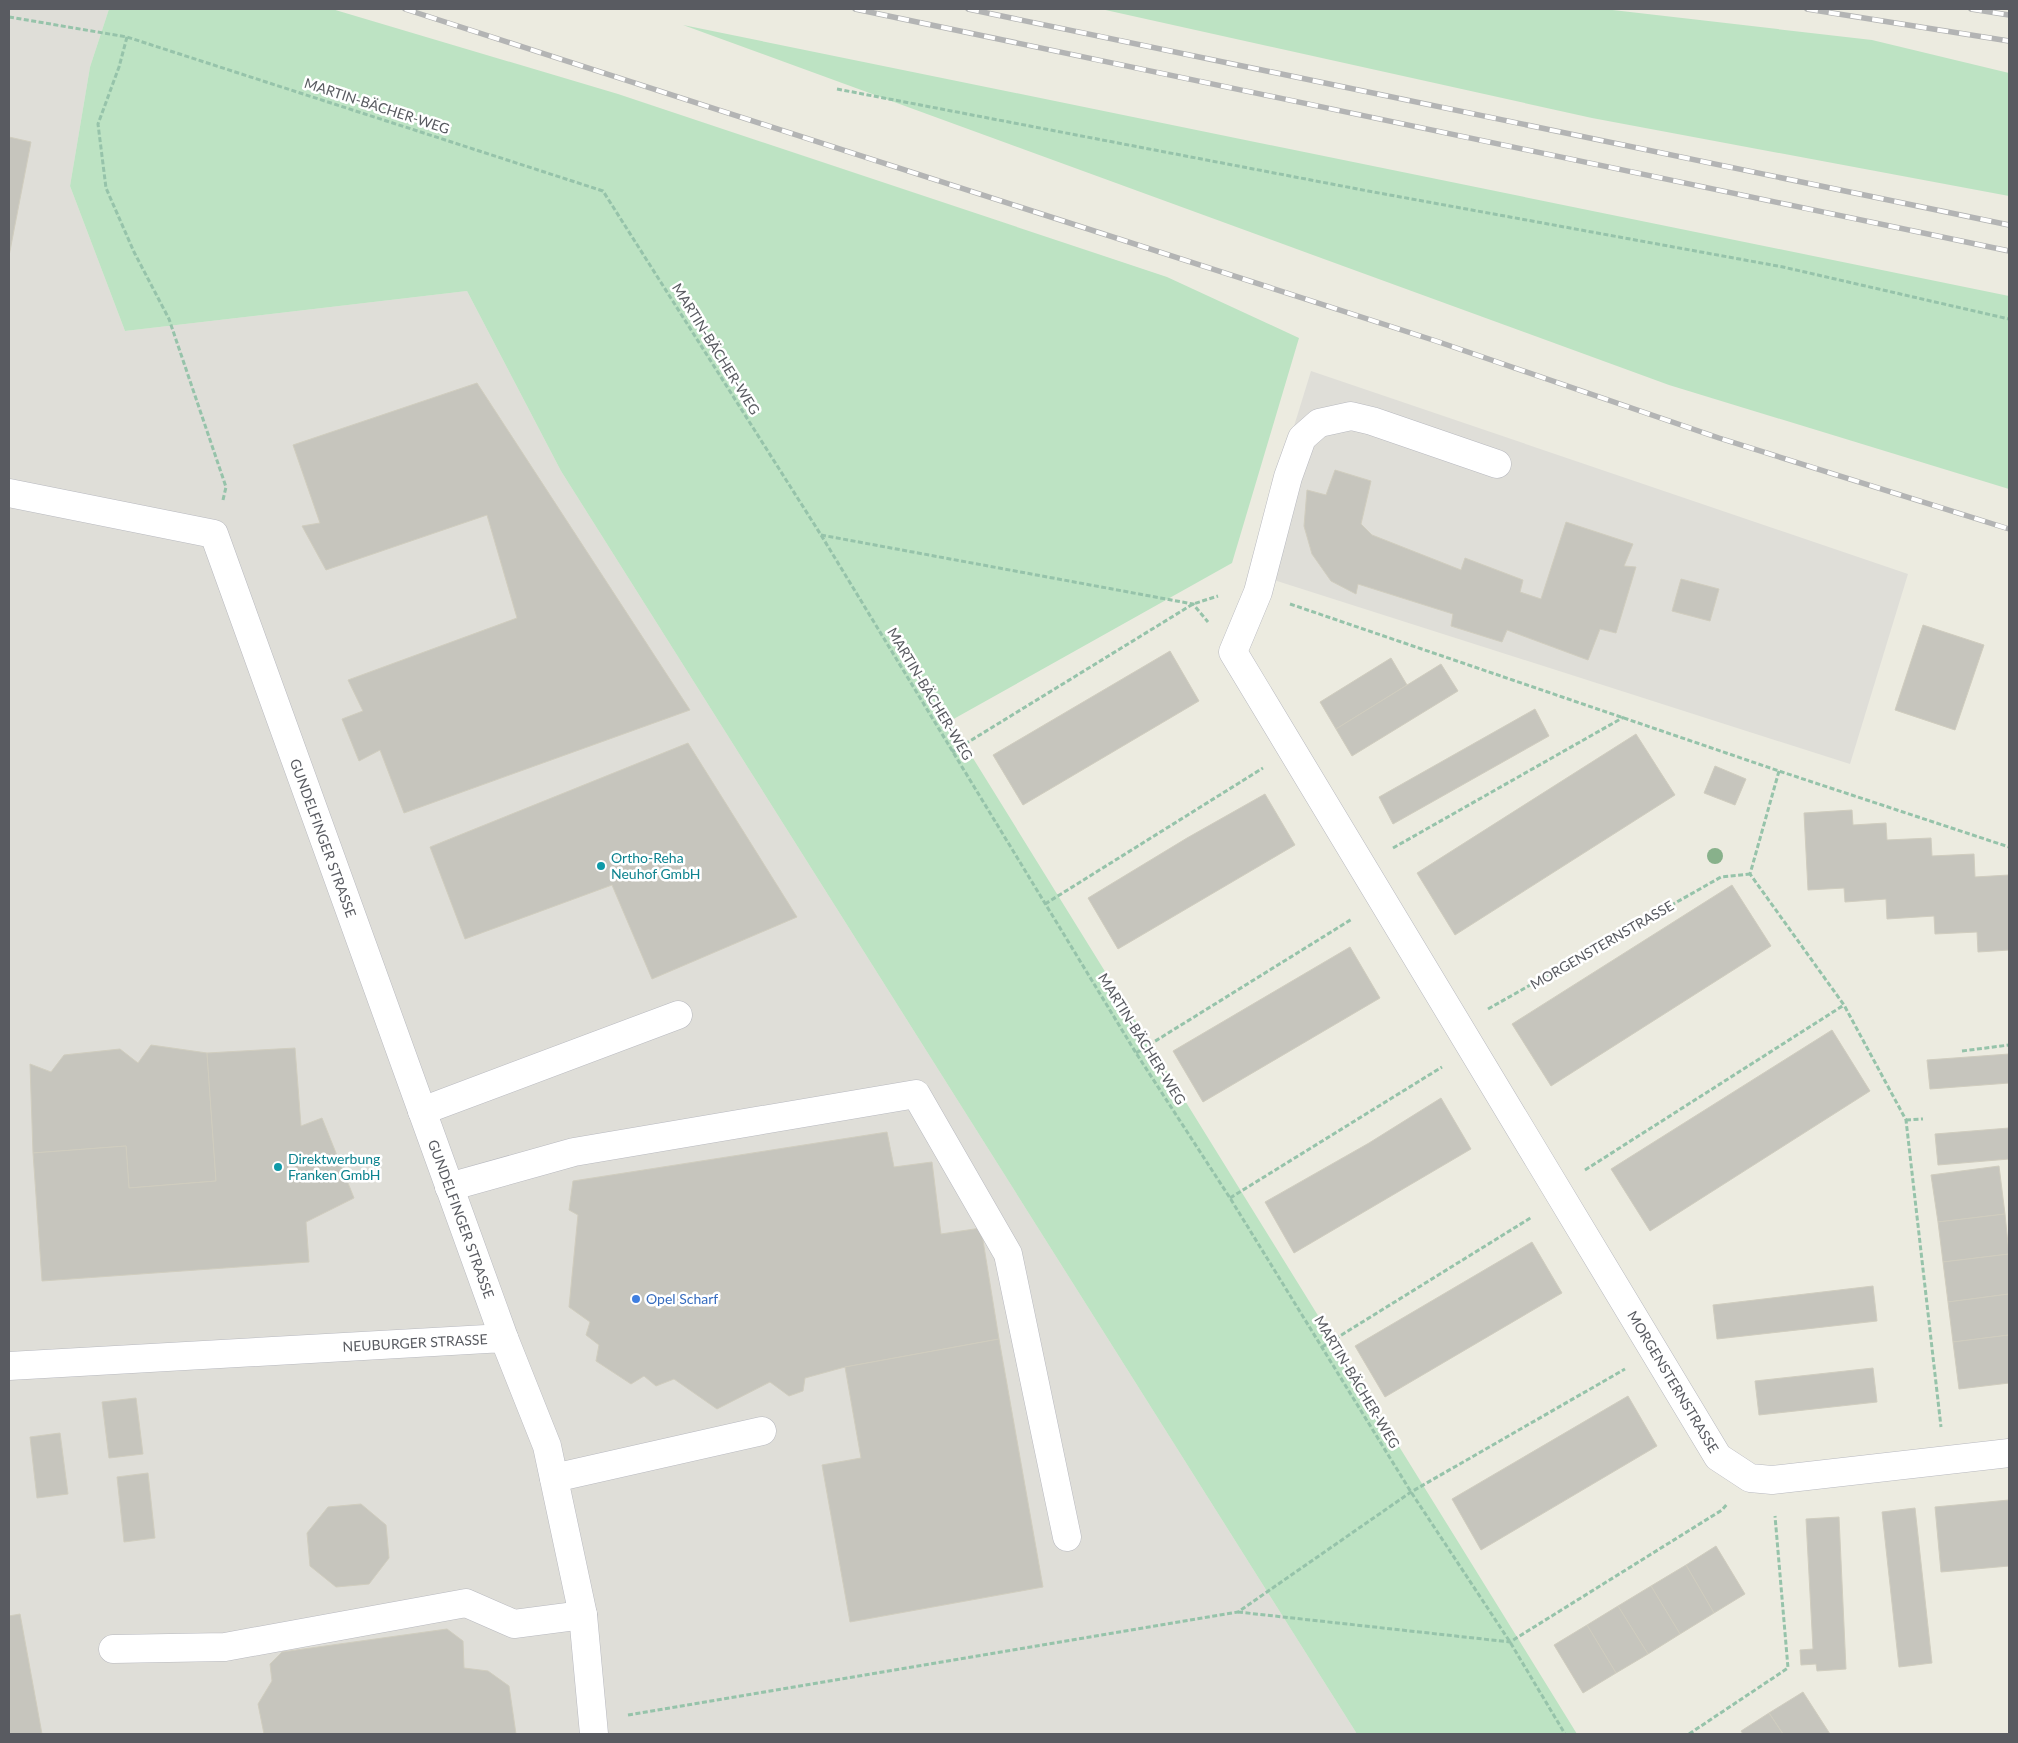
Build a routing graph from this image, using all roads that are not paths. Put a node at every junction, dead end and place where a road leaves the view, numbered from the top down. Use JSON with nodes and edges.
{"nodes":[{"id":1,"x":1497,"y":464,"type":"dead end"},
{"id":2,"x":9,"y":493,"type":"edge"},
{"id":3,"x":678,"y":1015,"type":"dead end"},
{"id":4,"x":422,"y":1111,"type":"junction"},
{"id":5,"x":449,"y":1187,"type":"junction"},
{"id":6,"x":504,"y":1338,"type":"junction"},
{"id":7,"x":9,"y":1366,"type":"edge"},
{"id":8,"x":762,"y":1431,"type":"dead end"},
{"id":9,"x":2009,"y":1453,"type":"edge"},
{"id":10,"x":554,"y":1478,"type":"junction"},
{"id":11,"x":1067,"y":1537,"type":"dead end"},
{"id":12,"x":583,"y":1615,"type":"junction"},
{"id":13,"x":113,"y":1649,"type":"dead end"},
{"id":14,"x":593,"y":1728,"type":"edge"}],
"edges":[{"from":1,"to":9,"type":"street","name":"MORGENSTERNSTRASSE"},
{"from":2,"to":4,"type":"street","name":"GUNDELFINGER STRASSE"},
{"from":3,"to":4,"type":"street"},
{"from":4,"to":5,"type":"street","name":"GUNDELFINGER STRASSE"},
{"from":5,"to":6,"type":"street","name":"GUNDELFINGER STRASSE"},
{"from":5,"to":11,"type":"street"},
{"from":6,"to":7,"type":"street","name":"NEUBURGER STRASSE"},
{"from":6,"to":10,"type":"street","name":"NEUBURGER STRASSE"},
{"from":8,"to":10,"type":"street"},
{"from":10,"to":12,"type":"street","name":"NEUBURGER STRASSE"},
{"from":12,"to":13,"type":"street"},
{"from":12,"to":14,"type":"street","name":"NEUBURGER STRASSE"}]}
